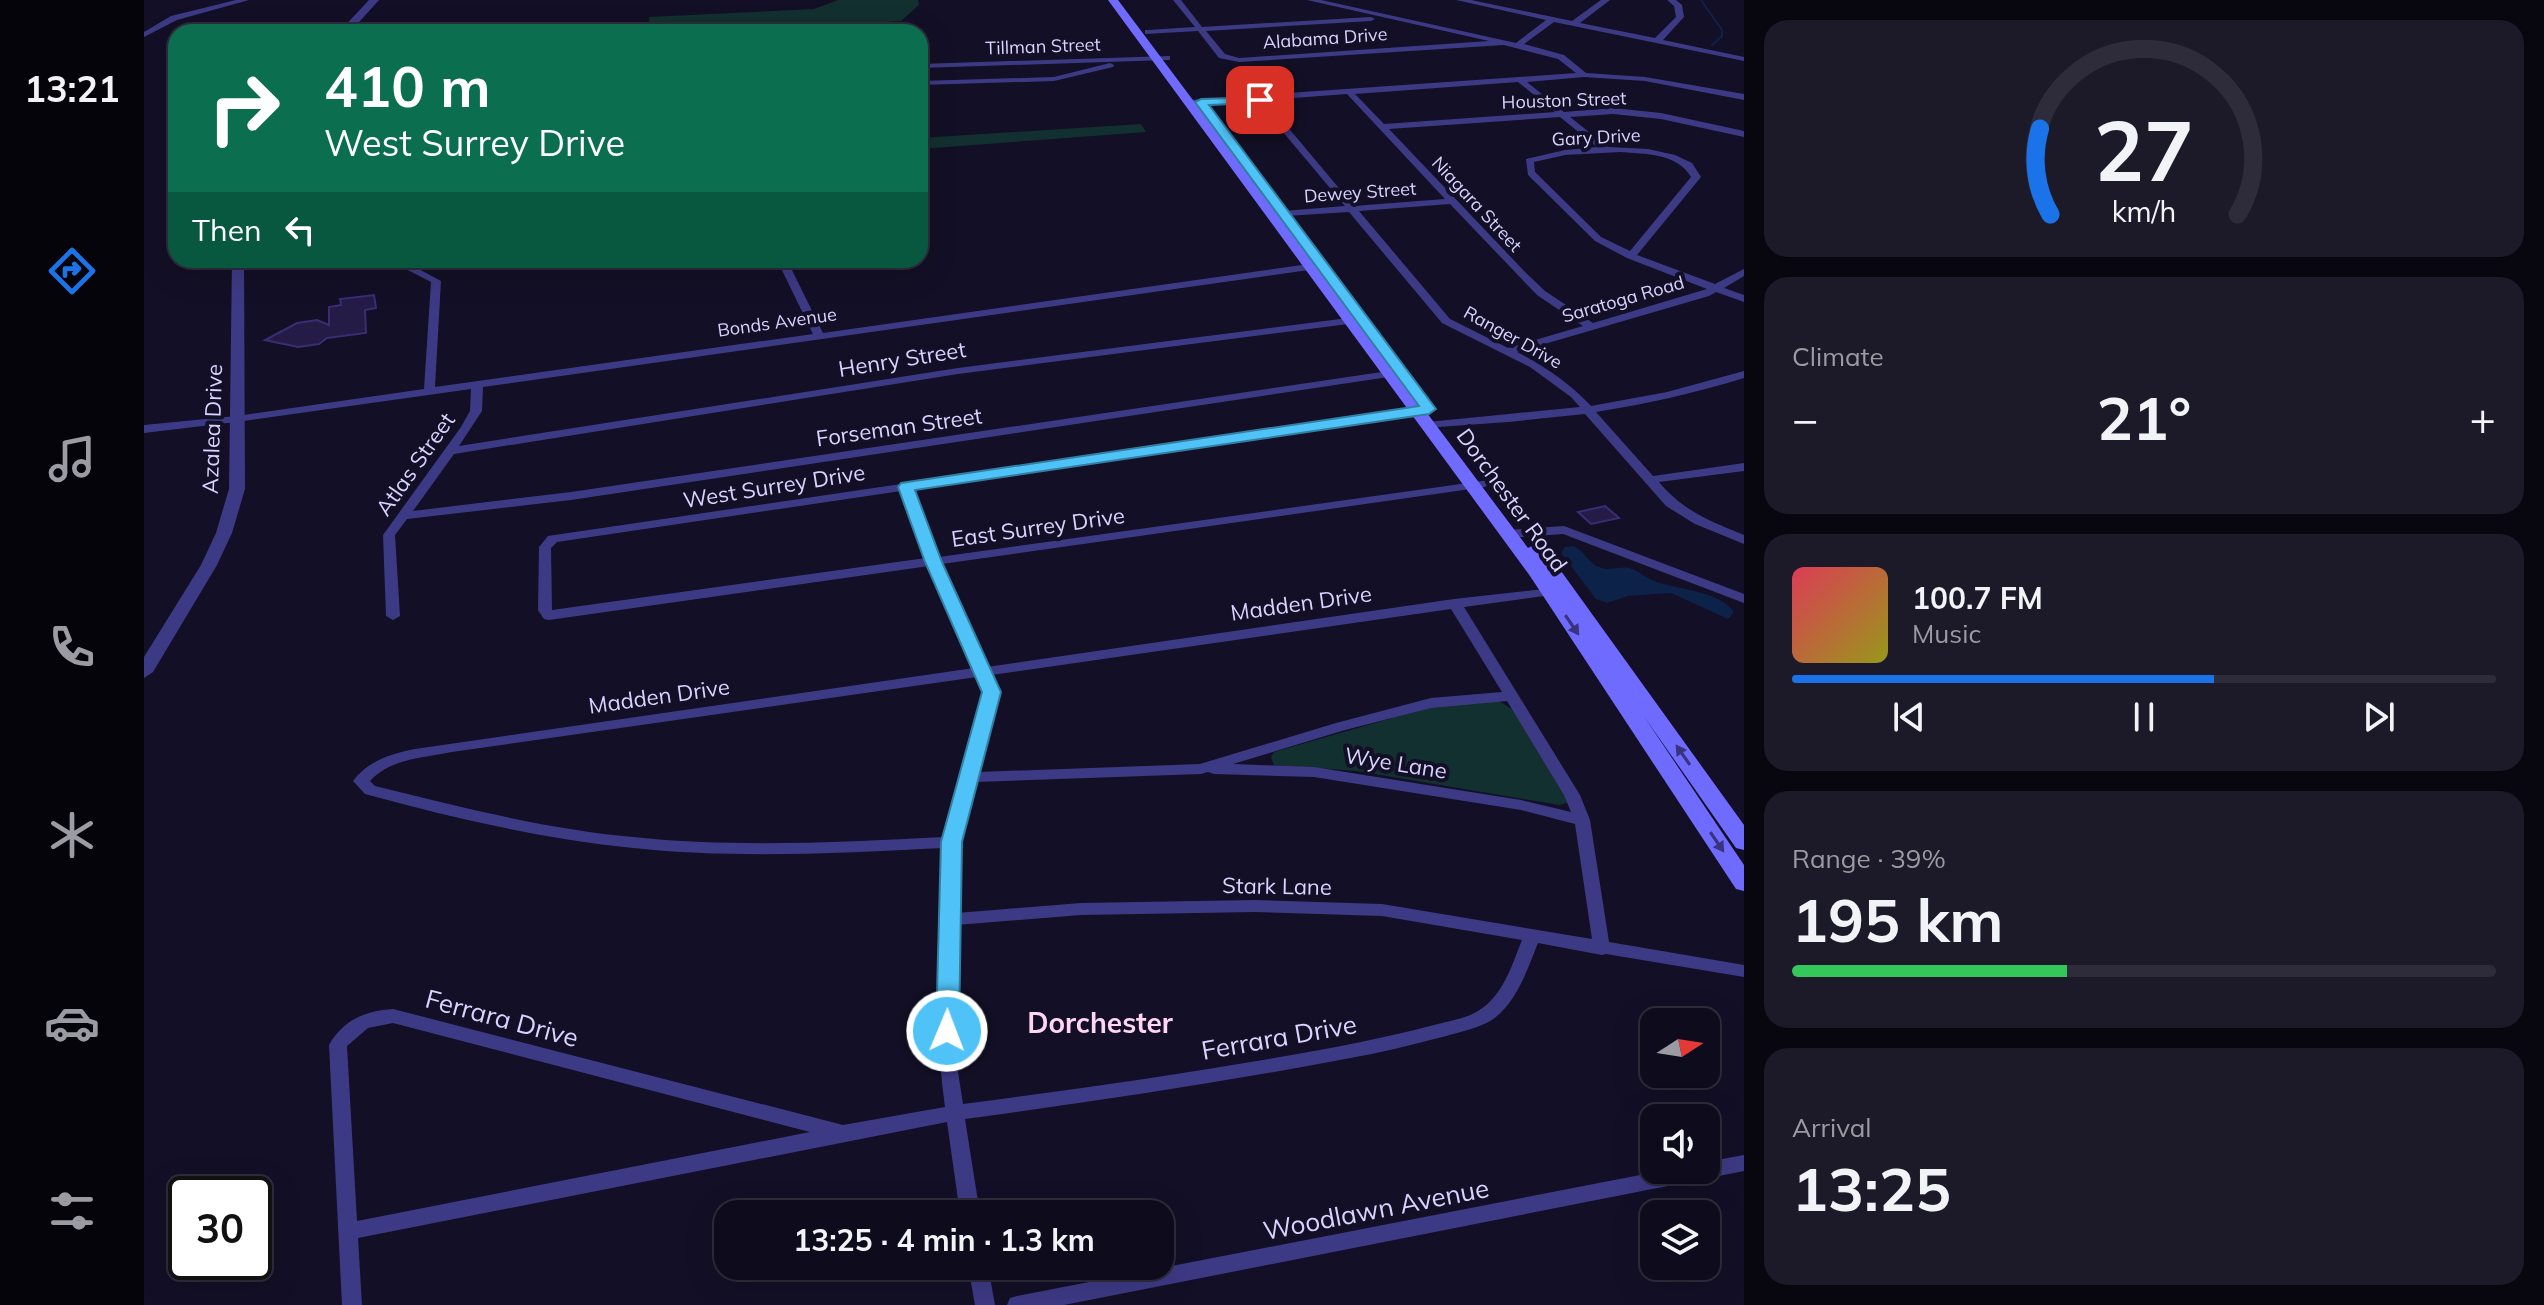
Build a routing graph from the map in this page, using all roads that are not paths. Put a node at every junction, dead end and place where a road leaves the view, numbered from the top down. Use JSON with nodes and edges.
{"nodes":[{"id":1,"x":245,"y":0,"type":"edge"},
{"id":2,"x":374,"y":0,"type":"edge"},
{"id":3,"x":1113,"y":0,"type":"edge"},
{"id":4,"x":1123,"y":0,"type":"edge"},
{"id":5,"x":1177,"y":0,"type":"edge"},
{"id":6,"x":1311,"y":0,"type":"edge"},
{"id":7,"x":1460,"y":0,"type":"edge"},
{"id":8,"x":1511,"y":0,"type":"edge"},
{"id":9,"x":1606,"y":0,"type":"edge"},
{"id":10,"x":1671,"y":0,"type":"edge"},
{"id":11,"x":1497,"y":8,"type":"junction"},
{"id":12,"x":1390,"y":17,"type":"junction"},
{"id":13,"x":1553,"y":19,"type":"junction"},
{"id":14,"x":1574,"y":23,"type":"junction"},
{"id":15,"x":352,"y":24,"type":"edge"},
{"id":16,"x":1200,"y":29,"type":"junction"},
{"id":17,"x":1148,"y":32,"type":"junction"},
{"id":18,"x":144,"y":35,"type":"edge"},
{"id":19,"x":1657,"y":41,"type":"junction"},
{"id":20,"x":1502,"y":43,"type":"junction"},
{"id":21,"x":1518,"y":45,"type":"junction"},
{"id":22,"x":1161,"y":58,"type":"junction"},
{"id":23,"x":1744,"y":59,"type":"edge"},
{"id":24,"x":1129,"y":60,"type":"junction"},
{"id":25,"x":928,"y":66,"type":"edge"},
{"id":26,"x":1584,"y":75,"type":"junction"},
{"id":27,"x":1520,"y":80,"type":"junction"},
{"id":28,"x":928,"y":83,"type":"edge"},
{"id":29,"x":1349,"y":92,"type":"junction"},
{"id":30,"x":1744,"y":97,"type":"edge"},
{"id":31,"x":1259,"y":98,"type":"junction"},
{"id":32,"x":1195,"y":103,"type":"junction"},
{"id":33,"x":1563,"y":114,"type":"junction"},
{"id":34,"x":1384,"y":127,"type":"junction"},
{"id":35,"x":1744,"y":134,"type":"edge"},
{"id":36,"x":1606,"y":150,"type":"junction"},
{"id":37,"x":1452,"y":201,"type":"junction"},
{"id":38,"x":1351,"y":209,"type":"junction"},
{"id":39,"x":1277,"y":214,"type":"junction"},
{"id":40,"x":1631,"y":256,"type":"junction"},
{"id":41,"x":1316,"y":265,"type":"junction"},
{"id":42,"x":238,"y":268,"type":"edge"},
{"id":43,"x":411,"y":268,"type":"edge"},
{"id":44,"x":786,"y":268,"type":"edge"},
{"id":45,"x":1744,"y":272,"type":"edge"},
{"id":46,"x":1718,"y":288,"type":"junction"},
{"id":47,"x":1744,"y":299,"type":"edge"},
{"id":48,"x":1357,"y":319,"type":"junction"},
{"id":49,"x":1592,"y":327,"type":"junction"},
{"id":50,"x":818,"y":334,"type":"junction"},
{"id":51,"x":1508,"y":351,"type":"junction"},
{"id":52,"x":1396,"y":373,"type":"junction"},
{"id":53,"x":1744,"y":374,"type":"edge"},
{"id":54,"x":477,"y":384,"type":"junction"},
{"id":55,"x":429,"y":392,"type":"junction"},
{"id":56,"x":1591,"y":411,"type":"junction"},
{"id":57,"x":1429,"y":418,"type":"junction"},
{"id":58,"x":236,"y":419,"type":"junction"},
{"id":59,"x":144,"y":429,"type":"edge"},
{"id":60,"x":448,"y":451,"type":"junction"},
{"id":61,"x":1744,"y":467,"type":"edge"},
{"id":62,"x":1649,"y":480,"type":"junction"},
{"id":63,"x":1478,"y":484,"type":"junction"},
{"id":64,"x":906,"y":487,"type":"junction"},
{"id":65,"x":402,"y":516,"type":"junction"},
{"id":66,"x":1515,"y":532,"type":"junction"},
{"id":67,"x":1744,"y":540,"type":"edge"},
{"id":68,"x":934,"y":562,"type":"junction"},
{"id":69,"x":1558,"y":590,"type":"junction"},
{"id":70,"x":1744,"y":599,"type":"edge"},
{"id":71,"x":1454,"y":603,"type":"junction"},
{"id":72,"x":393,"y":616,"type":"dead end"},
{"id":73,"x":549,"y":616,"type":"joint"},
{"id":74,"x":144,"y":672,"type":"edge"},
{"id":75,"x":985,"y":672,"type":"junction"},
{"id":76,"x":1510,"y":696,"type":"junction"},
{"id":77,"x":1201,"y":769,"type":"junction"},
{"id":78,"x":970,"y":777,"type":"junction"},
{"id":79,"x":1582,"y":820,"type":"junction"},
{"id":80,"x":952,"y":842,"type":"junction"},
{"id":81,"x":1744,"y":842,"type":"edge"},
{"id":82,"x":1744,"y":883,"type":"edge"},
{"id":83,"x":948,"y":920,"type":"junction"},
{"id":84,"x":1532,"y":937,"type":"junction"},
{"id":85,"x":1602,"y":949,"type":"junction"},
{"id":86,"x":1744,"y":971,"type":"edge"},
{"id":87,"x":953,"y":1113,"type":"junction"},
{"id":88,"x":843,"y":1133,"type":"junction"},
{"id":89,"x":1744,"y":1163,"type":"edge"},
{"id":90,"x":968,"y":1200,"type":"edge"},
{"id":91,"x":350,"y":1231,"type":"junction"},
{"id":92,"x":981,"y":1280,"type":"edge"},
{"id":93,"x":352,"y":1305,"type":"edge"},
{"id":94,"x":985,"y":1305,"type":"edge"},
{"id":95,"x":1017,"y":1305,"type":"edge"}],
"edges":[{"from":1,"to":18,"type":"street"},
{"from":2,"to":15,"type":"street"},
{"from":3,"to":22,"type":"main road","name":"Dorchester Road"},
{"from":4,"to":17,"type":"main road","name":"Dorchester Road"},
{"from":5,"to":16,"type":"street","name":"Alabama Drive"},
{"from":6,"to":12,"type":"street","name":"Alabama Drive"},
{"from":7,"to":11,"type":"street"},
{"from":8,"to":11,"type":"street"},
{"from":9,"to":14,"type":"street"},
{"from":10,"to":19,"type":"street"},
{"from":11,"to":13,"type":"street"},
{"from":12,"to":16,"type":"street"},
{"from":12,"to":20,"type":"street","name":"Alabama Drive"},
{"from":13,"to":14,"type":"street"},
{"from":13,"to":21,"type":"street"},
{"from":14,"to":19,"type":"street"},
{"from":16,"to":17,"type":"street"},
{"from":16,"to":20,"type":"street","name":"Alabama Drive"},
{"from":17,"to":22,"type":"main road","name":"Dorchester Road"},
{"from":19,"to":23,"type":"street"},
{"from":20,"to":21,"type":"street","name":"Alabama Drive"},
{"from":21,"to":26,"type":"street","name":"Alabama Drive"},
{"from":22,"to":24,"type":"street","name":"Tillman Street"},
{"from":22,"to":32,"type":"main road","name":"Dorchester Road"},
{"from":24,"to":25,"type":"street","name":"Tillman Street"},
{"from":24,"to":28,"type":"street"},
{"from":26,"to":27,"type":"street"},
{"from":26,"to":30,"type":"street"},
{"from":27,"to":29,"type":"street"},
{"from":27,"to":33,"type":"street"},
{"from":29,"to":31,"type":"street"},
{"from":29,"to":34,"type":"street","name":"Niagara Street"},
{"from":31,"to":32,"type":"street"},
{"from":31,"to":38,"type":"street","name":"Ranger Drive"},
{"from":32,"to":39,"type":"main road","name":"Dorchester Road"},
{"from":33,"to":34,"type":"street","name":"Houston Street"},
{"from":33,"to":35,"type":"street","name":"Houston Street"},
{"from":33,"to":36,"type":"street"},
{"from":34,"to":37,"type":"street","name":"Niagara Street"},
{"from":36,"to":40,"type":"street","name":"Gary Drive"},
{"from":36,"to":40,"type":"street","name":"Gary Drive"},
{"from":37,"to":38,"type":"street","name":"Dewey Street"},
{"from":37,"to":49,"type":"street","name":"Niagara Street"},
{"from":38,"to":39,"type":"street","name":"Dewey Street"},
{"from":38,"to":51,"type":"street","name":"Ranger Drive"},
{"from":39,"to":41,"type":"main road","name":"Dorchester Road"},
{"from":40,"to":46,"type":"street","name":"Gary Drive"},
{"from":41,"to":48,"type":"main road","name":"Dorchester Road"},
{"from":41,"to":50,"type":"street","name":"Bonds Avenue"},
{"from":42,"to":58,"type":"street","name":"Azalea Drive"},
{"from":43,"to":55,"type":"street"},
{"from":44,"to":50,"type":"street"},
{"from":45,"to":46,"type":"street","name":"Saratoga Road"},
{"from":46,"to":47,"type":"street","name":"Gary Drive"},
{"from":46,"to":49,"type":"street","name":"Saratoga Road"},
{"from":48,"to":52,"type":"main road","name":"Dorchester Road"},
{"from":48,"to":60,"type":"street","name":"Henry Street"},
{"from":49,"to":51,"type":"street","name":"Saratoga Road"},
{"from":50,"to":54,"type":"street","name":"Bonds Avenue"},
{"from":51,"to":56,"type":"street","name":"Ranger Drive"},
{"from":52,"to":57,"type":"main road","name":"Dorchester Road"},
{"from":52,"to":65,"type":"street","name":"Forseman Street"},
{"from":53,"to":56,"type":"street","name":"West Surrey Drive"},
{"from":54,"to":55,"type":"street","name":"Bonds Avenue"},
{"from":54,"to":60,"type":"street","name":"Atlas Street"},
{"from":55,"to":58,"type":"street","name":"Bonds Avenue"},
{"from":56,"to":57,"type":"street","name":"West Surrey Drive"},
{"from":56,"to":62,"type":"street","name":"Ranger Drive"},
{"from":57,"to":63,"type":"main road","name":"Dorchester Road"},
{"from":57,"to":64,"type":"street","name":"West Surrey Drive"},
{"from":58,"to":59,"type":"street","name":"Bonds Avenue"},
{"from":58,"to":74,"type":"street","name":"Azalea Drive"},
{"from":60,"to":65,"type":"street","name":"Atlas Street"},
{"from":61,"to":62,"type":"street"},
{"from":62,"to":67,"type":"street","name":"Ranger Drive"},
{"from":63,"to":66,"type":"main road","name":"Dorchester Road"},
{"from":63,"to":68,"type":"street","name":"East Surrey Drive"},
{"from":64,"to":68,"type":"street"},
{"from":64,"to":73,"type":"street","name":"West Surrey Drive"},
{"from":65,"to":72,"type":"street","name":"Atlas Street"},
{"from":66,"to":69,"type":"main road","name":"Dorchester Road"},
{"from":66,"to":70,"type":"street"},
{"from":68,"to":73,"type":"street","name":"East Surrey Drive"},
{"from":68,"to":75,"type":"street"},
{"from":69,"to":71,"type":"street","name":"Madden Drive"},
{"from":81,"to":69,"type":"main road","name":"Dorchester Road","one_way":true},
{"from":69,"to":82,"type":"main road","name":"Dorchester Road","one_way":true},
{"from":71,"to":75,"type":"street","name":"Madden Drive"},
{"from":71,"to":76,"type":"street"},
{"from":75,"to":78,"type":"street"},
{"from":75,"to":80,"type":"street","name":"Madden Drive"},
{"from":76,"to":77,"type":"street","name":"Wye Lane"},
{"from":76,"to":79,"type":"street"},
{"from":77,"to":78,"type":"street","name":"Wye Lane"},
{"from":77,"to":79,"type":"street","name":"Wye Lane"},
{"from":78,"to":80,"type":"street"},
{"from":79,"to":85,"type":"street"},
{"from":80,"to":83,"type":"street"},
{"from":83,"to":84,"type":"street","name":"Stark Lane"},
{"from":83,"to":87,"type":"street"},
{"from":84,"to":85,"type":"street","name":"Stark Lane"},
{"from":84,"to":87,"type":"street","name":"Ferrara Drive"},
{"from":85,"to":86,"type":"street"},
{"from":87,"to":88,"type":"street","name":"Ferrara Drive"},
{"from":87,"to":90,"type":"street"},
{"from":88,"to":91,"type":"street","name":"Ferrara Drive"},
{"from":88,"to":91,"type":"street","name":"Ferrara Drive"},
{"from":89,"to":95,"type":"street","name":"Woodlawn Avenue"},
{"from":91,"to":93,"type":"street","name":"Ferrara Drive"},
{"from":92,"to":94,"type":"street"}]}
